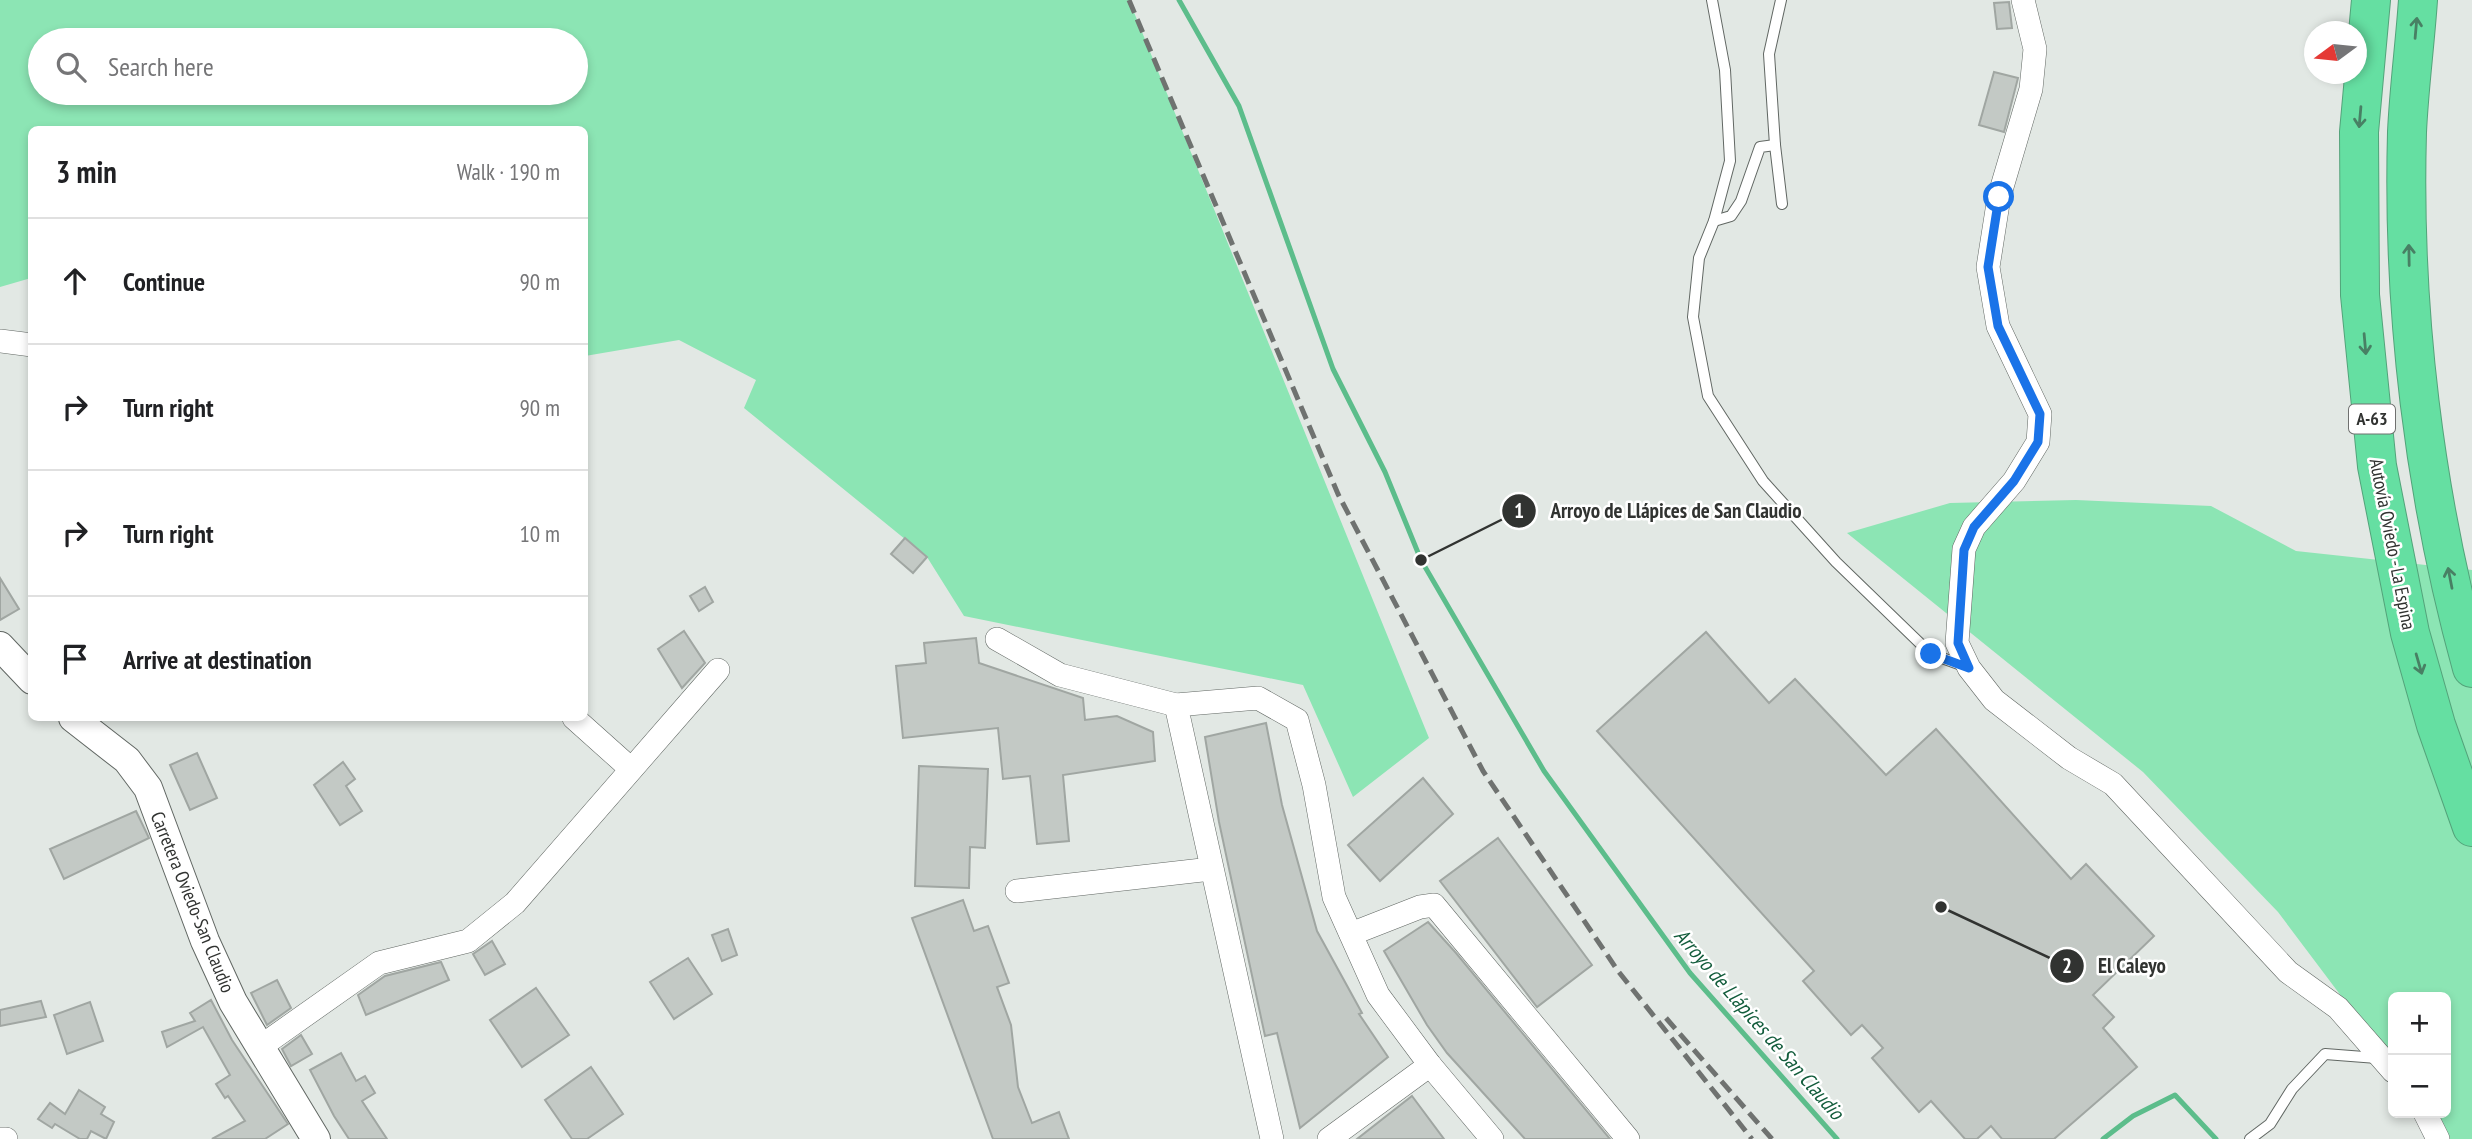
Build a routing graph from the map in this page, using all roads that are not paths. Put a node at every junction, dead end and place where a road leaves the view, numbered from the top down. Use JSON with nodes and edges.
{"nodes":[{"id":1,"x":1712,"y":0,"type":"edge"},
{"id":2,"x":1781,"y":0,"type":"edge"},
{"id":3,"x":2023,"y":0,"type":"edge"},
{"id":4,"x":2371,"y":0,"type":"edge"},
{"id":5,"x":2418,"y":0,"type":"edge"},
{"id":6,"x":1775,"y":145,"type":"junction"},
{"id":7,"x":1782,"y":204,"type":"dead end"},
{"id":8,"x":1714,"y":221,"type":"junction"},
{"id":9,"x":0,"y":341,"type":"edge"},
{"id":10,"x":28,"y":344,"type":"edge"},
{"id":11,"x":997,"y":639,"type":"dead end"},
{"id":12,"x":0,"y":646,"type":"edge"},
{"id":13,"x":1969,"y":668,"type":"junction"},
{"id":14,"x":2472,"y":668,"type":"edge"},
{"id":15,"x":718,"y":670,"type":"dead end"},
{"id":16,"x":28,"y":676,"type":"edge"},
{"id":17,"x":1176,"y":705,"type":"junction"},
{"id":18,"x":78,"y":721,"type":"edge"},
{"id":19,"x":577,"y":721,"type":"edge"},
{"id":20,"x":631,"y":769,"type":"junction"},
{"id":21,"x":2472,"y":827,"type":"edge"},
{"id":22,"x":1211,"y":869,"type":"junction"},
{"id":23,"x":1017,"y":891,"type":"dead end"},
{"id":24,"x":1351,"y":934,"type":"junction"},
{"id":25,"x":260,"y":1047,"type":"junction"},
{"id":26,"x":1430,"y":1065,"type":"junction"},
{"id":27,"x":2388,"y":1065,"type":"edge"},
{"id":28,"x":2428,"y":1118,"type":"edge"},
{"id":29,"x":1484,"y":1137,"type":"edge"},
{"id":30,"x":0,"y":1139,"type":"edge"},
{"id":31,"x":6,"y":1139,"type":"edge"},
{"id":32,"x":316,"y":1139,"type":"edge"},
{"id":33,"x":1272,"y":1139,"type":"edge"},
{"id":34,"x":1329,"y":1139,"type":"edge"},
{"id":35,"x":1628,"y":1139,"type":"edge"},
{"id":36,"x":2250,"y":1139,"type":"edge"},
{"id":37,"x":2438,"y":1139,"type":"edge"}],
"edges":[{"from":1,"to":8,"type":"lane"},
{"from":2,"to":6,"type":"lane"},
{"from":3,"to":13,"type":"street"},
{"from":4,"to":21,"type":"highway","name":"Autovía Oviedo - La Espina","number":"A-63","one_way":true},
{"from":14,"to":5,"type":"highway","number":"A-63","one_way":true},
{"from":6,"to":7,"type":"lane"},
{"from":6,"to":8,"type":"lane"},
{"from":8,"to":13,"type":"lane"},
{"from":9,"to":10,"type":"street"},
{"from":11,"to":17,"type":"street"},
{"from":12,"to":16,"type":"street"},
{"from":13,"to":27,"type":"street"},
{"from":15,"to":20,"type":"street"},
{"from":17,"to":22,"type":"street"},
{"from":17,"to":24,"type":"street"},
{"from":18,"to":25,"type":"street","name":"Carretera Oviedo-San Claudio"},
{"from":19,"to":20,"type":"street"},
{"from":20,"to":25,"type":"street"},
{"from":22,"to":23,"type":"street"},
{"from":22,"to":33,"type":"street"},
{"from":24,"to":26,"type":"street"},
{"from":24,"to":35,"type":"street"},
{"from":25,"to":32,"type":"street","name":"Carretera Oviedo-San Claudio"},
{"from":26,"to":29,"type":"street"},
{"from":26,"to":34,"type":"street"},
{"from":27,"to":36,"type":"lane"},
{"from":28,"to":37,"type":"street"},
{"from":30,"to":31,"type":"street"}]}
